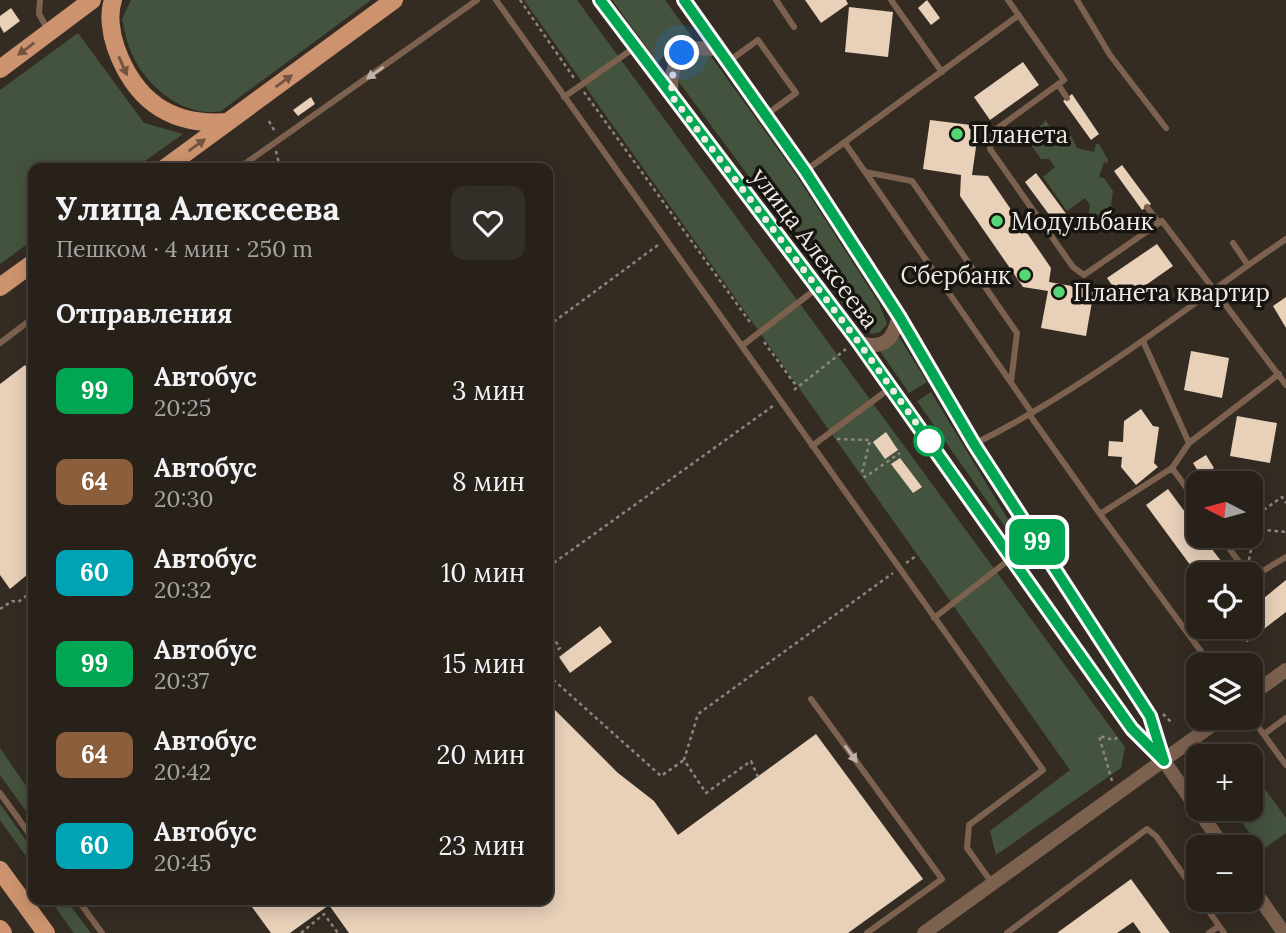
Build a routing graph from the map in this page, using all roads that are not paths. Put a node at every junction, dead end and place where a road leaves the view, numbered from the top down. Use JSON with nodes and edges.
{"nodes":[{"id":1,"x":40,"y":0,"type":"edge"},
{"id":2,"x":92,"y":0,"type":"edge"},
{"id":3,"x":113,"y":0,"type":"edge"},
{"id":4,"x":394,"y":0,"type":"edge"},
{"id":5,"x":477,"y":0,"type":"edge"},
{"id":6,"x":496,"y":0,"type":"edge"},
{"id":7,"x":600,"y":0,"type":"edge"},
{"id":8,"x":776,"y":0,"type":"edge"},
{"id":9,"x":891,"y":0,"type":"edge"},
{"id":10,"x":1008,"y":0,"type":"edge"},
{"id":11,"x":1077,"y":0,"type":"edge"},
{"id":12,"x":688,"y":3,"type":"edge"},
{"id":13,"x":1019,"y":15,"type":"junction"},
{"id":14,"x":794,"y":27,"type":"dead end"},
{"id":15,"x":48,"y":32,"type":"junction"},
{"id":16,"x":636,"y":47,"type":"junction"},
{"id":17,"x":719,"y":50,"type":"junction"},
{"id":18,"x":729,"y":62,"type":"junction"},
{"id":19,"x":1,"y":65,"type":"edge"},
{"id":20,"x":942,"y":72,"type":"junction"},
{"id":21,"x":1058,"y":84,"type":"junction"},
{"id":22,"x":671,"y":95,"type":"junction"},
{"id":23,"x":564,"y":97,"type":"junction"},
{"id":24,"x":1068,"y":97,"type":"dead end"},
{"id":25,"x":766,"y":115,"type":"junction"},
{"id":26,"x":229,"y":121,"type":"junction"},
{"id":27,"x":1166,"y":128,"type":"dead end"},
{"id":28,"x":845,"y":143,"type":"junction"},
{"id":29,"x":172,"y":163,"type":"edge"},
{"id":30,"x":246,"y":163,"type":"edge"},
{"id":31,"x":805,"y":171,"type":"junction"},
{"id":32,"x":864,"y":172,"type":"junction"},
{"id":33,"x":1146,"y":207,"type":"dead end"},
{"id":34,"x":1159,"y":223,"type":"junction"},
{"id":35,"x":1286,"y":239,"type":"edge"},
{"id":36,"x":1233,"y":243,"type":"dead end"},
{"id":37,"x":1248,"y":265,"type":"junction"},
{"id":38,"x":28,"y":267,"type":"edge"},
{"id":39,"x":0,"y":287,"type":"edge"},
{"id":40,"x":816,"y":289,"type":"junction"},
{"id":41,"x":1216,"y":291,"type":"junction"},
{"id":42,"x":899,"y":316,"type":"junction"},
{"id":43,"x":28,"y":322,"type":"edge"},
{"id":44,"x":858,"y":341,"type":"junction"},
{"id":45,"x":1143,"y":341,"type":"junction"},
{"id":46,"x":0,"y":343,"type":"edge"},
{"id":47,"x":743,"y":345,"type":"junction"},
{"id":48,"x":1279,"y":374,"type":"junction"},
{"id":49,"x":1011,"y":382,"type":"junction"},
{"id":50,"x":1286,"y":385,"type":"edge"},
{"id":51,"x":891,"y":388,"type":"junction"},
{"id":52,"x":1031,"y":413,"type":"junction"},
{"id":53,"x":1189,"y":443,"type":"junction"},
{"id":54,"x":974,"y":444,"type":"junction"},
{"id":55,"x":812,"y":446,"type":"junction"},
{"id":56,"x":1172,"y":468,"type":"junction"},
{"id":57,"x":1186,"y":487,"type":"edge"},
{"id":58,"x":1100,"y":513,"type":"junction"},
{"id":59,"x":1229,"y":548,"type":"edge"},
{"id":60,"x":1286,"y":557,"type":"edge"},
{"id":61,"x":1010,"y":559,"type":"junction"},
{"id":62,"x":1240,"y":562,"type":"edge"},
{"id":63,"x":1263,"y":568,"type":"edge"},
{"id":64,"x":934,"y":618,"type":"junction"},
{"id":65,"x":1202,"y":653,"type":"edge"},
{"id":66,"x":1286,"y":670,"type":"edge"},
{"id":67,"x":1263,"y":686,"type":"edge"},
{"id":68,"x":811,"y":699,"type":"dead end"},
{"id":69,"x":1286,"y":718,"type":"edge"},
{"id":70,"x":1206,"y":730,"type":"edge"},
{"id":71,"x":1261,"y":730,"type":"edge"},
{"id":72,"x":1264,"y":734,"type":"junction"},
{"id":73,"x":1164,"y":761,"type":"junction"},
{"id":74,"x":1286,"y":765,"type":"edge"},
{"id":75,"x":0,"y":793,"type":"edge"},
{"id":76,"x":28,"y":832,"type":"edge"},
{"id":77,"x":1216,"y":835,"type":"edge"},
{"id":78,"x":0,"y":870,"type":"edge"},
{"id":79,"x":1186,"y":878,"type":"edge"},
{"id":80,"x":993,"y":885,"type":"junction"},
{"id":81,"x":1263,"y":903,"type":"edge"},
{"id":82,"x":82,"y":905,"type":"edge"},
{"id":83,"x":1210,"y":912,"type":"edge"},
{"id":84,"x":1219,"y":926,"type":"junction"},
{"id":85,"x":46,"y":933,"type":"edge"},
{"id":86,"x":102,"y":933,"type":"edge"},
{"id":87,"x":867,"y":933,"type":"edge"},
{"id":88,"x":924,"y":933,"type":"edge"},
{"id":89,"x":1007,"y":933,"type":"edge"},
{"id":90,"x":1209,"y":933,"type":"edge"},
{"id":91,"x":1224,"y":933,"type":"edge"},
{"id":92,"x":1284,"y":933,"type":"edge"}],
"edges":[{"from":1,"to":15,"type":"lane"},
{"from":2,"to":15,"type":"main road"},
{"from":3,"to":26,"type":"main road","one_way":true},
{"from":26,"to":4,"type":"main road","one_way":true},
{"from":5,"to":30,"type":"lane","one_way":true},
{"from":6,"to":23,"type":"lane"},
{"from":7,"to":16,"type":"street","name":"улица Алексеева"},
{"from":8,"to":14,"type":"lane"},
{"from":9,"to":20,"type":"lane"},
{"from":10,"to":13,"type":"lane"},
{"from":11,"to":27,"type":"lane"},
{"from":12,"to":17,"type":"street","name":"улица Алексеева"},
{"from":13,"to":20,"type":"lane"},
{"from":13,"to":21,"type":"lane"},
{"from":15,"to":19,"type":"main road","one_way":true},
{"from":16,"to":22,"type":"street","name":"улица Алексеева"},
{"from":16,"to":23,"type":"lane"},
{"from":17,"to":18,"type":"street","name":"улица Алексеева"},
{"from":17,"to":22,"type":"street"},
{"from":18,"to":25,"type":"street","name":"улица Алексеева"},
{"from":18,"to":25,"type":"lane"},
{"from":20,"to":28,"type":"lane"},
{"from":21,"to":24,"type":"lane"},
{"from":21,"to":34,"type":"lane"},
{"from":22,"to":40,"type":"street","name":"улица Алексеева"},
{"from":23,"to":47,"type":"lane"},
{"from":25,"to":31,"type":"street","name":"улица Алексеева"},
{"from":29,"to":26,"type":"main road","one_way":true},
{"from":28,"to":31,"type":"lane"},
{"from":28,"to":32,"type":"lane"},
{"from":31,"to":42,"type":"street","name":"улица Алексеева"},
{"from":32,"to":49,"type":"lane"},
{"from":32,"to":49,"type":"lane"},
{"from":33,"to":34,"type":"lane"},
{"from":34,"to":41,"type":"lane"},
{"from":35,"to":37,"type":"lane"},
{"from":36,"to":37,"type":"lane"},
{"from":37,"to":41,"type":"lane"},
{"from":38,"to":39,"type":"main road"},
{"from":40,"to":44,"type":"street","name":"улица Алексеева"},
{"from":40,"to":47,"type":"lane"},
{"from":41,"to":45,"type":"lane"},
{"from":41,"to":48,"type":"lane"},
{"from":42,"to":44,"type":"street"},
{"from":42,"to":54,"type":"street","name":"улица Алексеева"},
{"from":43,"to":46,"type":"lane"},
{"from":44,"to":51,"type":"street","name":"улица Алексеева"},
{"from":45,"to":52,"type":"lane"},
{"from":45,"to":53,"type":"lane"},
{"from":47,"to":55,"type":"lane"},
{"from":48,"to":50,"type":"lane"},
{"from":48,"to":53,"type":"lane"},
{"from":49,"to":52,"type":"lane"},
{"from":51,"to":55,"type":"lane"},
{"from":51,"to":61,"type":"street","name":"улица Алексеева"},
{"from":52,"to":54,"type":"lane"},
{"from":52,"to":58,"type":"lane"},
{"from":53,"to":56,"type":"lane"},
{"from":54,"to":73,"type":"street","name":"улица Алексеева"},
{"from":55,"to":64,"type":"lane"},
{"from":56,"to":57,"type":"lane"},
{"from":56,"to":58,"type":"lane"},
{"from":58,"to":65,"type":"lane"},
{"from":59,"to":62,"type":"lane"},
{"from":60,"to":63,"type":"lane"},
{"from":61,"to":64,"type":"lane"},
{"from":61,"to":73,"type":"street","name":"улица Алексеева"},
{"from":64,"to":80,"type":"lane"},
{"from":66,"to":67,"type":"street"},
{"from":68,"to":87,"type":"lane","one_way":true},
{"from":69,"to":72,"type":"lane"},
{"from":70,"to":73,"type":"street"},
{"from":71,"to":72,"type":"lane"},
{"from":72,"to":74,"type":"lane"},
{"from":73,"to":77,"type":"street","name":"улица Алексеева"},
{"from":73,"to":80,"type":"street"},
{"from":75,"to":76,"type":"lane"},
{"from":78,"to":85,"type":"main road"},
{"from":79,"to":89,"type":"lane"},
{"from":80,"to":88,"type":"street"},
{"from":81,"to":92,"type":"street"},
{"from":82,"to":86,"type":"lane"},
{"from":83,"to":84,"type":"lane"},
{"from":84,"to":90,"type":"lane"},
{"from":84,"to":91,"type":"lane"}]}
